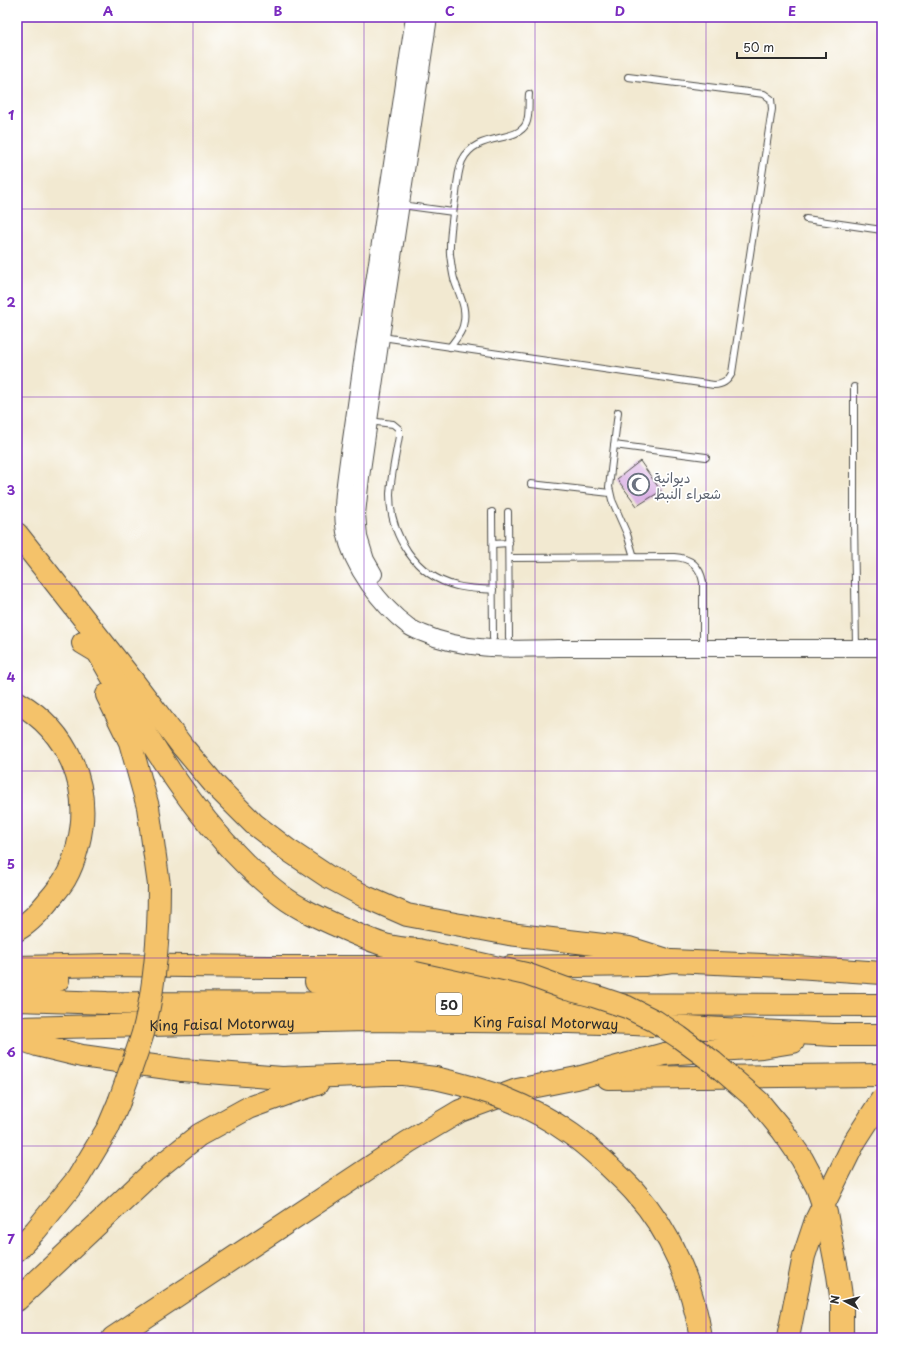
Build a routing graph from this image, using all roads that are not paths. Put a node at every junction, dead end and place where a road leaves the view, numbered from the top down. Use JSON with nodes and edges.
{"nodes":[{"id":1,"x":414,"y":17,"type":"edge"},
{"id":2,"x":430,"y":17,"type":"edge"},
{"id":3,"x":628,"y":77,"type":"dead end"},
{"id":4,"x":528,"y":94,"type":"dead end"},
{"id":5,"x":401,"y":205,"type":"junction"},
{"id":6,"x":453,"y":212,"type":"junction"},
{"id":7,"x":806,"y":219,"type":"dead end"},
{"id":8,"x":882,"y":230,"type":"edge"},
{"id":9,"x":374,"y":336,"type":"junction"},
{"id":10,"x":450,"y":347,"type":"junction"},
{"id":11,"x":854,"y":387,"type":"dead end"},
{"id":12,"x":618,"y":412,"type":"dead end"},
{"id":13,"x":362,"y":420,"type":"junction"},
{"id":14,"x":614,"y":445,"type":"junction"},
{"id":15,"x":706,"y":457,"type":"dead end"},
{"id":16,"x":531,"y":484,"type":"dead end"},
{"id":17,"x":610,"y":493,"type":"junction"},
{"id":18,"x":492,"y":512,"type":"dead end"},
{"id":19,"x":508,"y":512,"type":"dead end"},
{"id":20,"x":17,"y":534,"type":"edge"},
{"id":21,"x":17,"y":543,"type":"edge"},
{"id":22,"x":493,"y":544,"type":"junction"},
{"id":23,"x":509,"y":544,"type":"junction"},
{"id":24,"x":634,"y":557,"type":"junction"},
{"id":25,"x":509,"y":558,"type":"junction"},
{"id":26,"x":493,"y":590,"type":"junction"},
{"id":27,"x":882,"y":636,"type":"edge"},
{"id":28,"x":501,"y":638,"type":"junction"},
{"id":29,"x":856,"y":642,"type":"junction"},
{"id":30,"x":83,"y":643,"type":"junction"},
{"id":31,"x":703,"y":643,"type":"junction"},
{"id":32,"x":882,"y":648,"type":"edge"},
{"id":33,"x":17,"y":702,"type":"edge"},
{"id":34,"x":17,"y":930,"type":"edge"},
{"id":35,"x":672,"y":961,"type":"junction"},
{"id":36,"x":17,"y":967,"type":"edge"},
{"id":37,"x":882,"y":973,"type":"edge"},
{"id":38,"x":17,"y":984,"type":"edge"},
{"id":39,"x":567,"y":989,"type":"junction"},
{"id":40,"x":17,"y":1000,"type":"edge"},
{"id":41,"x":882,"y":1005,"type":"edge"},
{"id":42,"x":17,"y":1028,"type":"edge"},
{"id":43,"x":833,"y":1034,"type":"junction"},
{"id":44,"x":882,"y":1035,"type":"edge"},
{"id":45,"x":17,"y":1038,"type":"edge"},
{"id":46,"x":882,"y":1074,"type":"edge"},
{"id":47,"x":349,"y":1075,"type":"junction"},
{"id":48,"x":577,"y":1078,"type":"junction"},
{"id":49,"x":882,"y":1099,"type":"edge"},
{"id":50,"x":17,"y":1250,"type":"edge"},
{"id":51,"x":17,"y":1300,"type":"edge"},
{"id":52,"x":113,"y":1338,"type":"edge"},
{"id":53,"x":701,"y":1338,"type":"edge"},
{"id":54,"x":788,"y":1338,"type":"edge"},
{"id":55,"x":842,"y":1338,"type":"edge"}],
"edges":[{"from":1,"to":9,"type":"street"},
{"from":2,"to":5,"type":"street"},
{"from":3,"to":10,"type":"lane"},
{"from":4,"to":6,"type":"lane"},
{"from":5,"to":6,"type":"lane"},
{"from":5,"to":9,"type":"street"},
{"from":6,"to":10,"type":"lane"},
{"from":7,"to":8,"type":"lane"},
{"from":9,"to":10,"type":"lane"},
{"from":9,"to":13,"type":"street"},
{"from":11,"to":29,"type":"lane"},
{"from":12,"to":14,"type":"lane"},
{"from":13,"to":26,"type":"lane"},
{"from":13,"to":28,"type":"street"},
{"from":13,"to":31,"type":"street"},
{"from":14,"to":15,"type":"lane"},
{"from":14,"to":17,"type":"lane"},
{"from":16,"to":17,"type":"lane"},
{"from":17,"to":24,"type":"lane"},
{"from":18,"to":22,"type":"lane"},
{"from":19,"to":23,"type":"lane"},
{"from":20,"to":35,"type":"highway"},
{"from":21,"to":30,"type":"highway"},
{"from":22,"to":23,"type":"lane"},
{"from":22,"to":26,"type":"lane"},
{"from":23,"to":25,"type":"lane"},
{"from":24,"to":25,"type":"lane"},
{"from":24,"to":31,"type":"lane"},
{"from":25,"to":28,"type":"lane"},
{"from":26,"to":28,"type":"lane"},
{"from":27,"to":29,"type":"street"},
{"from":28,"to":31,"type":"street"},
{"from":29,"to":31,"type":"street"},
{"from":29,"to":32,"type":"street"},
{"from":30,"to":39,"type":"highway","bridge":true},
{"from":30,"to":50,"type":"highway","bridge":true},
{"from":33,"to":34,"type":"highway"},
{"from":35,"to":36,"type":"highway"},
{"from":35,"to":37,"type":"highway"},
{"from":38,"to":39,"type":"highway"},
{"from":39,"to":55,"type":"highway","bridge":true},
{"from":40,"to":41,"type":"highway","name":"King Faisal Motorway","number":"50"},
{"from":42,"to":43,"type":"highway","name":"King Faisal Motorway","number":"50"},
{"from":43,"to":44,"type":"highway","name":"King Faisal Motorway","number":"50"},
{"from":43,"to":48,"type":"highway"},
{"from":45,"to":47,"type":"highway"},
{"from":46,"to":48,"type":"highway"},
{"from":47,"to":51,"type":"highway"},
{"from":47,"to":53,"type":"highway","bridge":true},
{"from":48,"to":52,"type":"highway"},
{"from":49,"to":54,"type":"highway","bridge":true}]}
